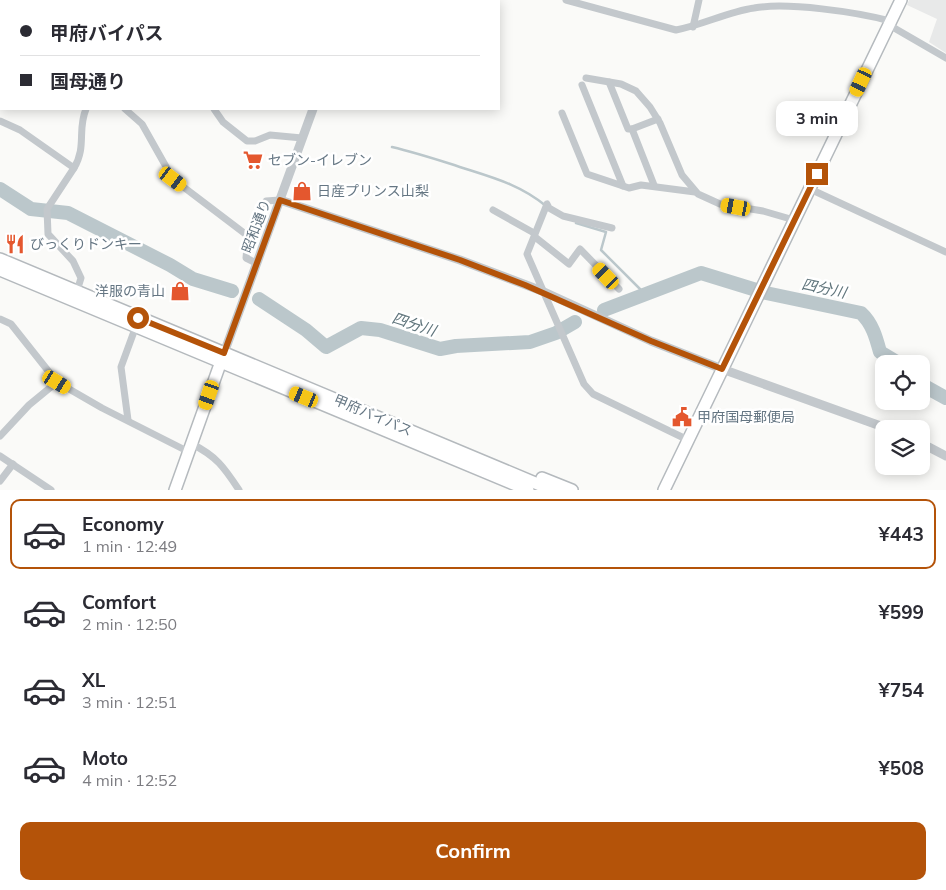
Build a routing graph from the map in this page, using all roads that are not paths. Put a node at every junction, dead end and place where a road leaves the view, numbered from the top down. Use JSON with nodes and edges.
{"nodes":[{"id":1,"x":566,"y":0,"type":"edge"},
{"id":2,"x":699,"y":0,"type":"edge"},
{"id":3,"x":901,"y":0,"type":"edge"},
{"id":4,"x":776,"y":3,"type":"edge"},
{"id":5,"x":889,"y":23,"type":"junction"},
{"id":6,"x":693,"y":27,"type":"junction"},
{"id":7,"x":946,"y":58,"type":"edge"},
{"id":8,"x":609,"y":82,"type":"junction"},
{"id":9,"x":86,"y":110,"type":"edge"},
{"id":10,"x":126,"y":110,"type":"edge"},
{"id":11,"x":215,"y":110,"type":"edge"},
{"id":12,"x":313,"y":110,"type":"edge"},
{"id":13,"x":562,"y":113,"type":"dead end"},
{"id":14,"x":658,"y":119,"type":"junction"},
{"id":15,"x":0,"y":121,"type":"edge"},
{"id":16,"x":632,"y":129,"type":"junction"},
{"id":17,"x":302,"y":138,"type":"junction"},
{"id":18,"x":74,"y":168,"type":"junction"},
{"id":19,"x":623,"y":186,"type":"junction"},
{"id":20,"x":654,"y":186,"type":"junction"},
{"id":21,"x":810,"y":189,"type":"junction"},
{"id":22,"x":696,"y":192,"type":"junction"},
{"id":23,"x":280,"y":200,"type":"junction"},
{"id":24,"x":493,"y":210,"type":"dead end"},
{"id":25,"x":794,"y":220,"type":"junction"},
{"id":26,"x":612,"y":228,"type":"dead end"},
{"id":27,"x":534,"y":235,"type":"junction"},
{"id":28,"x":248,"y":236,"type":"junction"},
{"id":29,"x":946,"y":252,"type":"edge"},
{"id":30,"x":0,"y":259,"type":"edge"},
{"id":31,"x":256,"y":263,"type":"junction"},
{"id":32,"x":0,"y":270,"type":"edge"},
{"id":33,"x":619,"y":289,"type":"dead end"},
{"id":34,"x":77,"y":291,"type":"junction"},
{"id":35,"x":542,"y":291,"type":"junction"},
{"id":36,"x":0,"y":319,"type":"edge"},
{"id":37,"x":136,"y":326,"type":"junction"},
{"id":38,"x":222,"y":358,"type":"junction"},
{"id":39,"x":722,"y":369,"type":"junction"},
{"id":40,"x":57,"y":382,"type":"junction"},
{"id":41,"x":128,"y":420,"type":"junction"},
{"id":42,"x":875,"y":424,"type":"edge"},
{"id":43,"x":389,"y":427,"type":"junction"},
{"id":44,"x":0,"y":436,"type":"edge"},
{"id":45,"x":688,"y":440,"type":"junction"},
{"id":46,"x":190,"y":448,"type":"junction"},
{"id":47,"x":930,"y":448,"type":"edge"},
{"id":48,"x":0,"y":456,"type":"edge"},
{"id":49,"x":946,"y":456,"type":"edge"},
{"id":50,"x":13,"y":464,"type":"junction"},
{"id":51,"x":489,"y":469,"type":"junction"},
{"id":52,"x":0,"y":481,"type":"edge"},
{"id":53,"x":46,"y":489,"type":"edge"},
{"id":54,"x":175,"y":490,"type":"edge"},
{"id":55,"x":238,"y":490,"type":"edge"},
{"id":56,"x":510,"y":490,"type":"edge"},
{"id":57,"x":528,"y":490,"type":"edge"},
{"id":58,"x":552,"y":490,"type":"edge"},
{"id":59,"x":572,"y":490,"type":"edge"},
{"id":60,"x":664,"y":490,"type":"edge"}],
"edges":[{"from":1,"to":6,"type":"street"},
{"from":2,"to":6,"type":"street"},
{"from":3,"to":5,"type":"main road"},
{"from":4,"to":5,"type":"street"},
{"from":4,"to":6,"type":"street"},
{"from":5,"to":7,"type":"street"},
{"from":5,"to":21,"type":"main road"},
{"from":8,"to":14,"type":"street"},
{"from":8,"to":16,"type":"street"},
{"from":8,"to":19,"type":"street"},
{"from":9,"to":18,"type":"street"},
{"from":10,"to":28,"type":"street"},
{"from":11,"to":17,"type":"street"},
{"from":12,"to":17,"type":"street","name":"昭和通り"},
{"from":13,"to":19,"type":"street"},
{"from":14,"to":16,"type":"street"},
{"from":14,"to":22,"type":"street"},
{"from":15,"to":18,"type":"street"},
{"from":16,"to":20,"type":"street"},
{"from":17,"to":23,"type":"street","name":"昭和通り"},
{"from":18,"to":34,"type":"street"},
{"from":19,"to":20,"type":"street"},
{"from":20,"to":22,"type":"street"},
{"from":21,"to":25,"type":"main road"},
{"from":21,"to":29,"type":"street"},
{"from":22,"to":25,"type":"street"},
{"from":23,"to":28,"type":"street"},
{"from":23,"to":31,"type":"street","name":"昭和通り"},
{"from":23,"to":35,"type":"street"},
{"from":24,"to":27,"type":"street"},
{"from":25,"to":39,"type":"main road"},
{"from":26,"to":27,"type":"street"},
{"from":27,"to":33,"type":"street"},
{"from":27,"to":35,"type":"street"},
{"from":28,"to":31,"type":"street"},
{"from":30,"to":34,"type":"main road","name":"甲府バイパス"},
{"from":31,"to":38,"type":"street","name":"昭和通り"},
{"from":32,"to":37,"type":"main road","name":"甲府バイパス"},
{"from":34,"to":38,"type":"main road","name":"甲府バイパス"},
{"from":35,"to":39,"type":"street"},
{"from":35,"to":45,"type":"street"},
{"from":36,"to":40,"type":"street"},
{"from":37,"to":38,"type":"main road","name":"甲府バイパス"},
{"from":37,"to":41,"type":"street"},
{"from":38,"to":43,"type":"main road","name":"甲府バイパス"},
{"from":38,"to":46,"type":"main road"},
{"from":39,"to":42,"type":"street"},
{"from":39,"to":45,"type":"main road"},
{"from":40,"to":41,"type":"street"},
{"from":40,"to":44,"type":"street"},
{"from":41,"to":46,"type":"street"},
{"from":43,"to":51,"type":"main road","name":"甲府バイパス"},
{"from":43,"to":56,"type":"main road"},
{"from":43,"to":59,"type":"main road"},
{"from":45,"to":60,"type":"main road"},
{"from":46,"to":54,"type":"main road"},
{"from":46,"to":55,"type":"street"},
{"from":47,"to":49,"type":"street"},
{"from":48,"to":50,"type":"street"},
{"from":50,"to":52,"type":"street"},
{"from":50,"to":53,"type":"street"},
{"from":51,"to":57,"type":"main road","name":"甲府バイパス"},
{"from":51,"to":58,"type":"main road","name":"甲府バイパス"}]}
